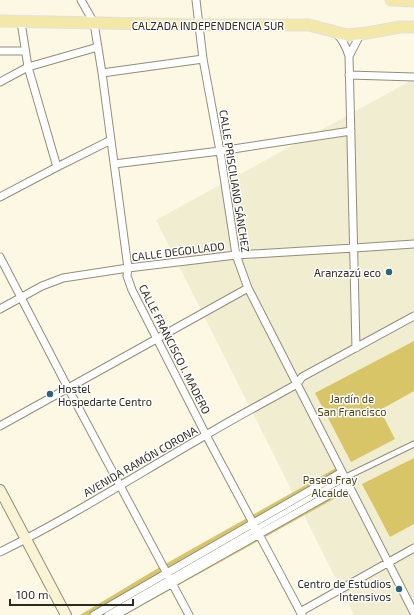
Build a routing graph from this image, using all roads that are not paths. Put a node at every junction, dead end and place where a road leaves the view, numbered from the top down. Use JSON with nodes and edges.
{"nodes":[{"id":1,"x":81,"y":0,"type":"edge"},
{"id":2,"x":196,"y":0,"type":"edge"},
{"id":3,"x":391,"y":0,"type":"edge"},
{"id":4,"x":414,"y":1,"type":"edge"},
{"id":5,"x":0,"y":21,"type":"edge"},
{"id":6,"x":21,"y":22,"type":"junction"},
{"id":7,"x":94,"y":23,"type":"junction"},
{"id":8,"x":199,"y":25,"type":"junction"},
{"id":9,"x":414,"y":27,"type":"edge"},
{"id":10,"x":335,"y":33,"type":"junction"},
{"id":11,"x":367,"y":33,"type":"junction"},
{"id":12,"x":98,"y":46,"type":"junction"},
{"id":13,"x":0,"y":51,"type":"edge"},
{"id":14,"x":25,"y":51,"type":"junction"},
{"id":15,"x":349,"y":56,"type":"junction"},
{"id":16,"x":203,"y":59,"type":"junction"},
{"id":17,"x":28,"y":67,"type":"junction"},
{"id":18,"x":102,"y":73,"type":"junction"},
{"id":19,"x":350,"y":75,"type":"junction"},
{"id":20,"x":414,"y":77,"type":"edge"},
{"id":21,"x":0,"y":82,"type":"edge"},
{"id":22,"x":351,"y":131,"type":"junction"},
{"id":23,"x":111,"y":140,"type":"junction"},
{"id":24,"x":220,"y":151,"type":"junction"},
{"id":25,"x":114,"y":164,"type":"junction"},
{"id":26,"x":57,"y":167,"type":"junction"},
{"id":27,"x":0,"y":197,"type":"edge"},
{"id":28,"x":414,"y":244,"type":"edge"},
{"id":29,"x":354,"y":248,"type":"junction"},
{"id":30,"x":236,"y":254,"type":"junction"},
{"id":31,"x":0,"y":257,"type":"edge"},
{"id":32,"x":128,"y":268,"type":"junction"},
{"id":33,"x":248,"y":288,"type":"junction"},
{"id":34,"x":21,"y":297,"type":"junction"},
{"id":35,"x":0,"y":309,"type":"edge"},
{"id":36,"x":414,"y":316,"type":"edge"},
{"id":37,"x":157,"y":339,"type":"junction"},
{"id":38,"x":356,"y":348,"type":"junction"},
{"id":39,"x":297,"y":384,"type":"junction"},
{"id":40,"x":68,"y":388,"type":"junction"},
{"id":41,"x":0,"y":426,"type":"edge"},
{"id":42,"x":206,"y":435,"type":"junction"},
{"id":43,"x":414,"y":444,"type":"edge"},
{"id":44,"x":345,"y":478,"type":"junction"},
{"id":45,"x":120,"y":486,"type":"junction"},
{"id":46,"x":0,"y":490,"type":"edge"},
{"id":47,"x":256,"y":529,"type":"junction"},
{"id":48,"x":26,"y":539,"type":"junction"},
{"id":49,"x":414,"y":548,"type":"edge"},
{"id":50,"x":0,"y":552,"type":"edge"},
{"id":51,"x":387,"y":562,"type":"junction"},
{"id":52,"x":169,"y":579,"type":"junction"},
{"id":53,"x":414,"y":613,"type":"edge"},
{"id":54,"x":299,"y":614,"type":"edge"},
{"id":55,"x":66,"y":615,"type":"edge"},
{"id":56,"x":94,"y":615,"type":"edge"},
{"id":57,"x":107,"y":615,"type":"edge"},
{"id":58,"x":116,"y":615,"type":"edge"},
{"id":59,"x":189,"y":615,"type":"edge"}],
"edges":[{"from":1,"to":7,"type":"street","name":"CALLE FRANCISCO I. MADERO"},
{"from":2,"to":8,"type":"street","name":"CALLE PRISCILIANO SÁNCHEZ"},
{"from":3,"to":4,"type":"main road"},
{"from":5,"to":6,"type":"main road","name":"CALZADA INDEPENDENCIA SUR"},
{"from":6,"to":7,"type":"main road","name":"CALZADA INDEPENDENCIA SUR"},
{"from":6,"to":14,"type":"street"},
{"from":7,"to":8,"type":"main road","name":"CALZADA INDEPENDENCIA SUR"},
{"from":7,"to":12,"type":"street","name":"CALLE FRANCISCO I. MADERO"},
{"from":8,"to":10,"type":"main road","name":"CALZADA INDEPENDENCIA SUR"},
{"from":8,"to":16,"type":"street","name":"CALLE PRISCILIANO SÁNCHEZ"},
{"from":9,"to":11,"type":"main road","name":"CALZADA INDEPENDENCIA SUR"},
{"from":10,"to":11,"type":"main road","name":"CALZADA INDEPENDENCIA SUR"},
{"from":10,"to":15,"type":"street"},
{"from":11,"to":15,"type":"street"},
{"from":12,"to":17,"type":"street"},
{"from":12,"to":18,"type":"street","name":"CALLE FRANCISCO I. MADERO"},
{"from":13,"to":14,"type":"street"},
{"from":14,"to":17,"type":"street"},
{"from":15,"to":19,"type":"street"},
{"from":16,"to":18,"type":"street"},
{"from":16,"to":24,"type":"street","name":"CALLE PRISCILIANO SÁNCHEZ"},
{"from":17,"to":21,"type":"street"},
{"from":17,"to":26,"type":"street"},
{"from":18,"to":23,"type":"street","name":"CALLE FRANCISCO I. MADERO"},
{"from":19,"to":20,"type":"street"},
{"from":19,"to":22,"type":"street"},
{"from":22,"to":24,"type":"street"},
{"from":22,"to":29,"type":"street"},
{"from":23,"to":25,"type":"street","name":"CALLE FRANCISCO I. MADERO"},
{"from":23,"to":26,"type":"street"},
{"from":24,"to":25,"type":"street"},
{"from":24,"to":30,"type":"street","name":"CALLE PRISCILIANO SÁNCHEZ"},
{"from":25,"to":32,"type":"street","name":"CALLE FRANCISCO I. MADERO"},
{"from":26,"to":27,"type":"street"},
{"from":28,"to":29,"type":"street","name":"CALLE DEGOLLADO"},
{"from":29,"to":30,"type":"street","name":"CALLE DEGOLLADO"},
{"from":29,"to":38,"type":"street"},
{"from":30,"to":32,"type":"street","name":"CALLE DEGOLLADO"},
{"from":30,"to":33,"type":"street","name":"CALLE PRISCILIANO SÁNCHEZ"},
{"from":31,"to":34,"type":"street"},
{"from":32,"to":34,"type":"street","name":"CALLE DEGOLLADO"},
{"from":32,"to":37,"type":"street","name":"CALLE FRANCISCO I. MADERO"},
{"from":33,"to":37,"type":"street"},
{"from":33,"to":39,"type":"street","name":"CALLE PRISCILIANO SÁNCHEZ"},
{"from":34,"to":35,"type":"street","name":"CALLE DEGOLLADO"},
{"from":34,"to":40,"type":"street"},
{"from":36,"to":38,"type":"street","name":"AVENIDA RAMÓN CORONA"},
{"from":37,"to":40,"type":"street"},
{"from":37,"to":42,"type":"street","name":"CALLE FRANCISCO I. MADERO"},
{"from":38,"to":39,"type":"street","name":"AVENIDA RAMÓN CORONA"},
{"from":39,"to":42,"type":"street","name":"AVENIDA RAMÓN CORONA"},
{"from":39,"to":44,"type":"street","name":"CALLE PRISCILIANO SÁNCHEZ"},
{"from":40,"to":41,"type":"street"},
{"from":40,"to":45,"type":"street"},
{"from":42,"to":45,"type":"street","name":"AVENIDA RAMÓN CORONA"},
{"from":42,"to":47,"type":"street","name":"CALLE FRANCISCO I. MADERO"},
{"from":43,"to":44,"type":"street"},
{"from":44,"to":47,"type":"street"},
{"from":44,"to":47,"type":"street"},
{"from":44,"to":51,"type":"street","name":"CALLE PRISCILIANO SÁNCHEZ"},
{"from":45,"to":48,"type":"street","name":"AVENIDA RAMÓN CORONA"},
{"from":45,"to":52,"type":"street"},
{"from":46,"to":48,"type":"main road"},
{"from":47,"to":52,"type":"street"},
{"from":47,"to":52,"type":"street"},
{"from":47,"to":54,"type":"street","name":"CALLE FRANCISCO I. MADERO"},
{"from":48,"to":50,"type":"street","name":"AVENIDA RAMÓN CORONA"},
{"from":48,"to":55,"type":"main road"},
{"from":49,"to":51,"type":"street"},
{"from":51,"to":53,"type":"street","name":"CALLE PRISCILIANO SÁNCHEZ"},
{"from":51,"to":54,"type":"street"},
{"from":52,"to":56,"type":"street"},
{"from":52,"to":57,"type":"street"},
{"from":52,"to":58,"type":"street"},
{"from":52,"to":59,"type":"street"}]}
